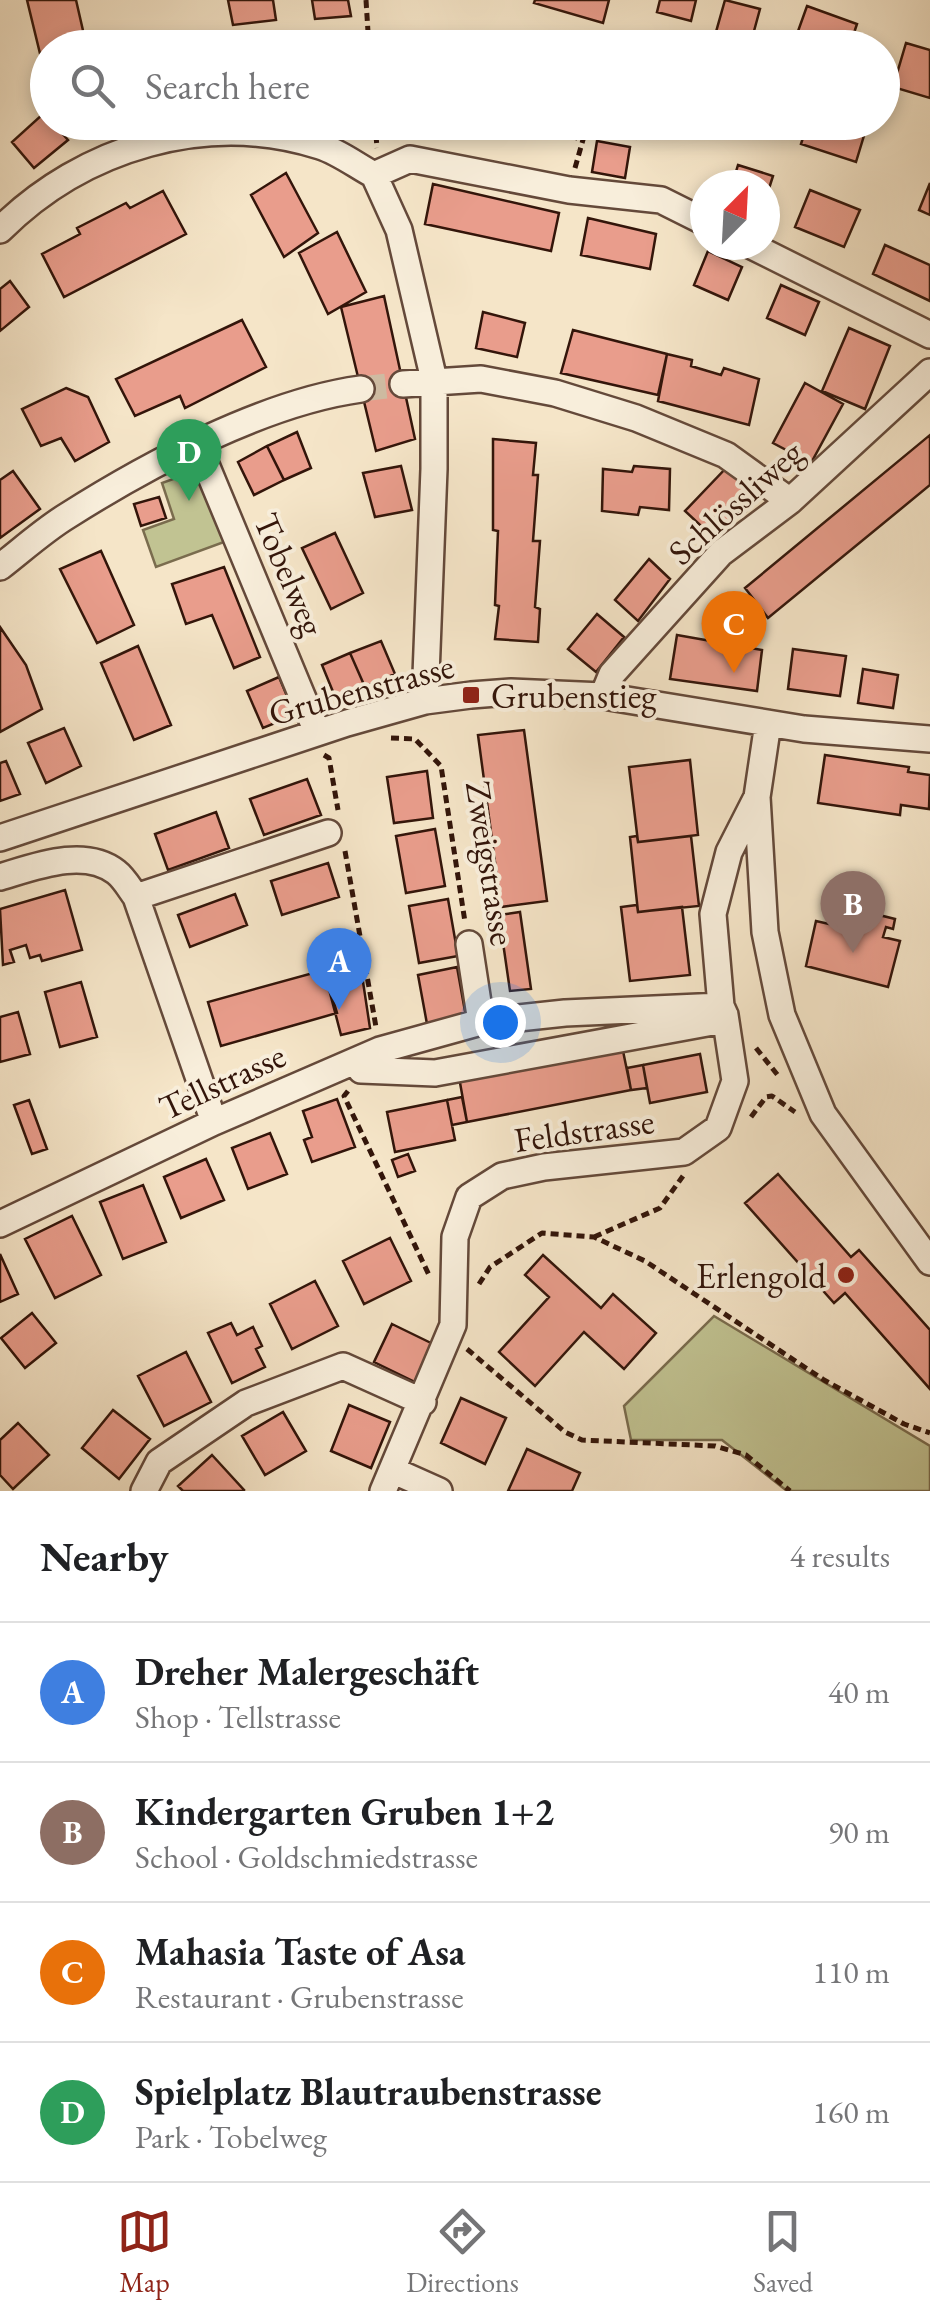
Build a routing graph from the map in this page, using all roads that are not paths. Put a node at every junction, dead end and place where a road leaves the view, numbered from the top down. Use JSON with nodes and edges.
{"nodes":[{"id":1,"x":161,"y":140,"type":"edge"},
{"id":2,"x":295,"y":140,"type":"edge"},
{"id":3,"x":374,"y":176,"type":"junction"},
{"id":4,"x":690,"y":214,"type":"edge"},
{"id":5,"x":0,"y":230,"type":"edge"},
{"id":6,"x":780,"y":260,"type":"edge"},
{"id":7,"x":930,"y":335,"type":"edge"},
{"id":8,"x":930,"y":372,"type":"edge"},
{"id":9,"x":434,"y":380,"type":"junction"},
{"id":10,"x":404,"y":384,"type":"tunnel mouth"},
{"id":11,"x":361,"y":389,"type":"tunnel mouth"},
{"id":12,"x":197,"y":444,"type":"junction"},
{"id":13,"x":790,"y":502,"type":"junction"},
{"id":14,"x":0,"y":567,"type":"edge"},
{"id":15,"x":602,"y":696,"type":"junction"},
{"id":16,"x":424,"y":701,"type":"junction"},
{"id":17,"x":768,"y":723,"type":"junction"},
{"id":18,"x":318,"y":732,"type":"junction"},
{"id":19,"x":930,"y":739,"type":"edge"},
{"id":20,"x":756,"y":797,"type":"junction"},
{"id":21,"x":337,"y":830,"type":"road end"},
{"id":22,"x":0,"y":838,"type":"edge"},
{"id":23,"x":0,"y":877,"type":"edge"},
{"id":24,"x":136,"y":897,"type":"junction"},
{"id":25,"x":468,"y":944,"type":"road end"},
{"id":26,"x":723,"y":1010,"type":"junction"},
{"id":27,"x":481,"y":1022,"type":"junction"},
{"id":28,"x":361,"y":1070,"type":"road end"},
{"id":29,"x":214,"y":1122,"type":"junction"},
{"id":30,"x":0,"y":1224,"type":"edge"},
{"id":31,"x":930,"y":1262,"type":"edge"},
{"id":32,"x":423,"y":1402,"type":"junction"},
{"id":33,"x":388,"y":1481,"type":"edge"},
{"id":34,"x":144,"y":1491,"type":"edge"},
{"id":35,"x":440,"y":1491,"type":"edge"}],
"edges":[{"from":1,"to":5,"type":"street"},
{"from":2,"to":3,"type":"street"},
{"from":3,"to":4,"type":"street"},
{"from":3,"to":9,"type":"street"},
{"from":6,"to":7,"type":"street"},
{"from":8,"to":13,"type":"street","name":"Schlössliweg"},
{"from":9,"to":10,"type":"street"},
{"from":9,"to":13,"type":"street"},
{"from":9,"to":16,"type":"street"},
{"from":11,"to":12,"type":"street"},
{"from":12,"to":14,"type":"street"},
{"from":12,"to":18,"type":"street","name":"Tobelweg"},
{"from":13,"to":15,"type":"street","name":"Schlössliweg"},
{"from":15,"to":16,"type":"street","name":"Grubenstrasse"},
{"from":15,"to":17,"type":"street","name":"Grubenstrasse"},
{"from":16,"to":18,"type":"street","name":"Grubenstrasse"},
{"from":17,"to":19,"type":"street","name":"Grubenstrasse"},
{"from":17,"to":20,"type":"street","name":"Feldstrasse"},
{"from":18,"to":22,"type":"street","name":"Grubenstrasse"},
{"from":20,"to":26,"type":"street","name":"Feldstrasse"},
{"from":20,"to":31,"type":"street"},
{"from":21,"to":24,"type":"street"},
{"from":23,"to":24,"type":"street"},
{"from":24,"to":29,"type":"street"},
{"from":25,"to":27,"type":"street","name":"Zweigstrasse"},
{"from":26,"to":27,"type":"street","name":"Tellstrasse"},
{"from":26,"to":28,"type":"street"},
{"from":26,"to":32,"type":"street","name":"Feldstrasse"},
{"from":27,"to":29,"type":"street","name":"Tellstrasse"},
{"from":29,"to":30,"type":"street","name":"Tellstrasse"},
{"from":32,"to":33,"type":"street","name":"Feldstrasse"},
{"from":32,"to":34,"type":"street"},
{"from":33,"to":35,"type":"street"}]}
